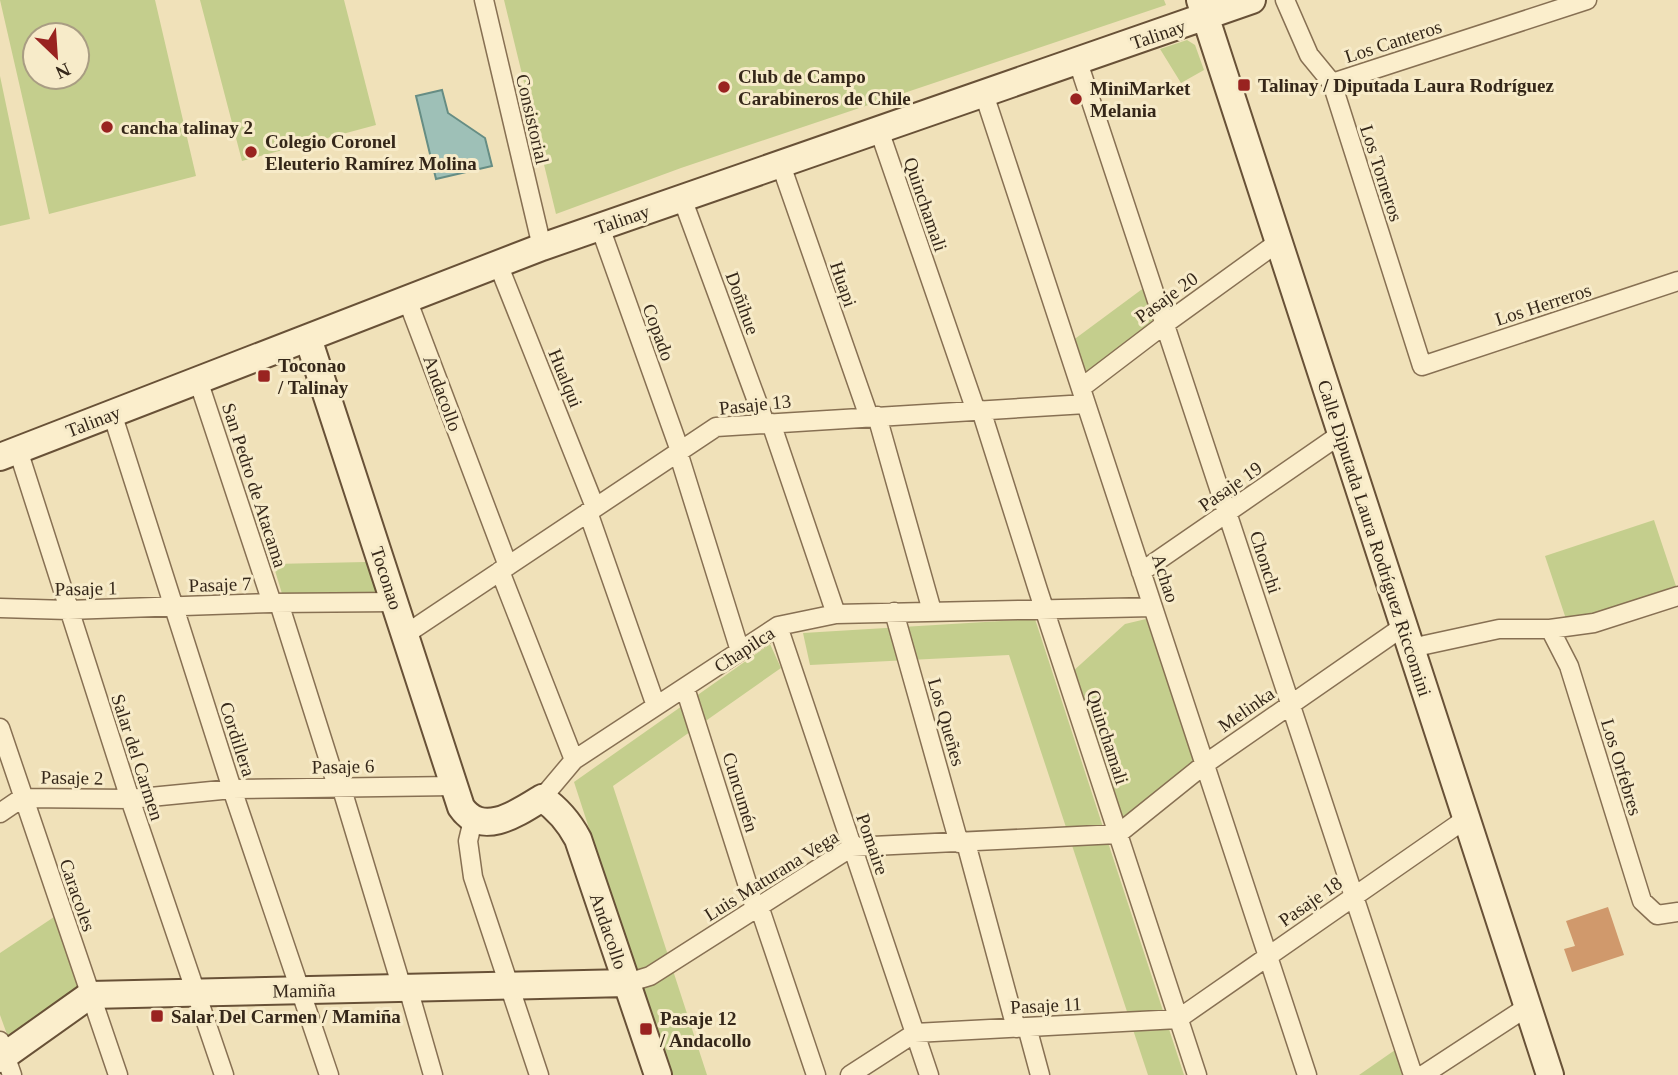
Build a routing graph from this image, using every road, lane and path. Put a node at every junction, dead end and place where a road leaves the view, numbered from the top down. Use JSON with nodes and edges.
{"nodes":[{"id":1,"x":484,"y":0,"type":"edge"},
{"id":2,"x":1252,"y":0,"type":"edge"},
{"id":3,"x":1285,"y":0,"type":"edge"},
{"id":4,"x":1587,"y":0,"type":"edge"},
{"id":5,"x":1203,"y":9,"type":"edge"},
{"id":6,"x":1078,"y":62,"type":"junction"},
{"id":7,"x":1332,"y":83,"type":"junction"},
{"id":8,"x":984,"y":94,"type":"junction"},
{"id":9,"x":879,"y":131,"type":"junction"},
{"id":10,"x":780,"y":165,"type":"junction"},
{"id":11,"x":682,"y":198,"type":"junction"},
{"id":12,"x":600,"y":227,"type":"junction"},
{"id":13,"x":1277,"y":243,"type":"junction"},
{"id":14,"x":542,"y":247,"type":"junction"},
{"id":15,"x":498,"y":264,"type":"junction"},
{"id":16,"x":1678,"y":281,"type":"edge"},
{"id":17,"x":407,"y":299,"type":"junction"},
{"id":18,"x":1165,"y":324,"type":"junction"},
{"id":19,"x":308,"y":338,"type":"junction"},
{"id":20,"x":1422,"y":366,"type":"joint"},
{"id":21,"x":198,"y":380,"type":"junction"},
{"id":22,"x":1084,"y":396,"type":"junction"},
{"id":23,"x":979,"y":411,"type":"junction"},
{"id":24,"x":112,"y":414,"type":"junction"},
{"id":25,"x":873,"y":417,"type":"junction"},
{"id":26,"x":768,"y":423,"type":"junction"},
{"id":27,"x":1341,"y":434,"type":"junction"},
{"id":28,"x":679,"y":451,"type":"junction"},
{"id":29,"x":9,"y":453,"type":"edge"},
{"id":30,"x":592,"y":509,"type":"junction"},
{"id":31,"x":1228,"y":514,"type":"junction"},
{"id":32,"x":504,"y":568,"type":"junction"},
{"id":33,"x":1141,"y":572,"type":"junction"},
{"id":34,"x":1678,"y":596,"type":"edge"},
{"id":35,"x":395,"y":602,"type":"junction"},
{"id":36,"x":275,"y":603,"type":"junction"},
{"id":37,"x":173,"y":606,"type":"junction"},
{"id":38,"x":1153,"y":607,"type":"junction"},
{"id":39,"x":0,"y":608,"type":"edge"},
{"id":40,"x":1044,"y":609,"type":"junction"},
{"id":41,"x":68,"y":610,"type":"junction"},
{"id":42,"x":932,"y":611,"type":"junction"},
{"id":43,"x":894,"y":612,"type":"junction"},
{"id":44,"x":836,"y":614,"type":"junction"},
{"id":45,"x":778,"y":626,"type":"junction"},
{"id":46,"x":1550,"y":629,"type":"junction"},
{"id":47,"x":406,"y":634,"type":"junction"},
{"id":48,"x":1408,"y":637,"type":"junction"},
{"id":49,"x":740,"y":651,"type":"junction"},
{"id":50,"x":685,"y":688,"type":"junction"},
{"id":51,"x":1290,"y":703,"type":"junction"},
{"id":52,"x":656,"y":706,"type":"junction"},
{"id":53,"x":0,"y":728,"type":"edge"},
{"id":54,"x":574,"y":760,"type":"junction"},
{"id":55,"x":1205,"y":764,"type":"junction"},
{"id":56,"x":339,"y":786,"type":"junction"},
{"id":57,"x":454,"y":786,"type":"junction"},
{"id":58,"x":232,"y":789,"type":"junction"},
{"id":59,"x":22,"y":798,"type":"junction"},
{"id":60,"x":542,"y":798,"type":"junction"},
{"id":61,"x":130,"y":799,"type":"junction"},
{"id":62,"x":0,"y":813,"type":"edge"},
{"id":63,"x":1467,"y":818,"type":"junction"},
{"id":64,"x":471,"y":819,"type":"junction"},
{"id":65,"x":1118,"y":834,"type":"junction"},
{"id":66,"x":963,"y":843,"type":"junction"},
{"id":67,"x":852,"y":847,"type":"junction"},
{"id":68,"x":1354,"y":897,"type":"junction"},
{"id":69,"x":757,"y":907,"type":"junction"},
{"id":70,"x":1678,"y":912,"type":"edge"},
{"id":71,"x":1267,"y":957,"type":"junction"},
{"id":72,"x":627,"y":983,"type":"junction"},
{"id":73,"x":509,"y":986,"type":"junction"},
{"id":74,"x":405,"y":988,"type":"junction"},
{"id":75,"x":300,"y":990,"type":"junction"},
{"id":76,"x":195,"y":993,"type":"junction"},
{"id":77,"x":90,"y":995,"type":"junction"},
{"id":78,"x":1527,"y":1007,"type":"junction"},
{"id":79,"x":1178,"y":1019,"type":"junction"},
{"id":80,"x":1022,"y":1028,"type":"junction"},
{"id":81,"x":915,"y":1033,"type":"junction"},
{"id":82,"x":4,"y":1057,"type":"edge"},
{"id":83,"x":118,"y":1075,"type":"edge"},
{"id":84,"x":224,"y":1075,"type":"edge"},
{"id":85,"x":329,"y":1075,"type":"edge"},
{"id":86,"x":433,"y":1075,"type":"edge"},
{"id":87,"x":538,"y":1075,"type":"edge"},
{"id":88,"x":658,"y":1075,"type":"edge"},
{"id":89,"x":816,"y":1075,"type":"edge"},
{"id":90,"x":850,"y":1075,"type":"edge"},
{"id":91,"x":929,"y":1075,"type":"edge"},
{"id":92,"x":1040,"y":1075,"type":"edge"},
{"id":93,"x":1197,"y":1075,"type":"edge"},
{"id":94,"x":1307,"y":1075,"type":"edge"},
{"id":95,"x":1413,"y":1075,"type":"edge"},
{"id":96,"x":1423,"y":1075,"type":"edge"},
{"id":97,"x":1550,"y":1075,"type":"edge"}],
"edges":[{"from":1,"to":14,"type":"street","name":"Consistorial"},
{"from":2,"to":5,"type":"street","name":"Talinay"},
{"from":3,"to":7,"type":"street","name":"Los Torneros"},
{"from":4,"to":7,"type":"street","name":"Los Canteros"},
{"from":5,"to":6,"type":"street","name":"Talinay"},
{"from":5,"to":13,"type":"street","name":"Calle Diputada Laura Rodríguez Riccomini"},
{"from":6,"to":8,"type":"street","name":"Talinay"},
{"from":6,"to":18,"type":"street","name":"Chonchi"},
{"from":7,"to":20,"type":"street","name":"Los Torneros"},
{"from":8,"to":9,"type":"street","name":"Talinay"},
{"from":8,"to":22,"type":"street","name":"Achao"},
{"from":9,"to":10,"type":"street","name":"Talinay"},
{"from":9,"to":23,"type":"street","name":"Quinchamali"},
{"from":10,"to":11,"type":"street","name":"Talinay"},
{"from":10,"to":25,"type":"street","name":"Huapi"},
{"from":11,"to":12,"type":"street","name":"Talinay"},
{"from":11,"to":26,"type":"street","name":"Doñihue"},
{"from":12,"to":14,"type":"street","name":"Talinay"},
{"from":12,"to":28,"type":"street","name":"Copado"},
{"from":13,"to":18,"type":"street","name":"Pasaje 20"},
{"from":13,"to":27,"type":"street","name":"Calle Diputada Laura Rodríguez Riccomini"},
{"from":14,"to":15,"type":"street","name":"Talinay"},
{"from":15,"to":17,"type":"street","name":"Talinay"},
{"from":15,"to":30,"type":"street","name":"Hualqui"},
{"from":16,"to":20,"type":"street","name":"Los Herreros"},
{"from":17,"to":19,"type":"street","name":"Talinay"},
{"from":17,"to":32,"type":"street","name":"Andacollo"},
{"from":18,"to":22,"type":"street","name":"Pasaje 20"},
{"from":18,"to":31,"type":"street","name":"Chonchi"},
{"from":19,"to":21,"type":"street","name":"Talinay"},
{"from":19,"to":35,"type":"street","name":"Toconao"},
{"from":21,"to":24,"type":"street","name":"Talinay"},
{"from":21,"to":36,"type":"street","name":"San Pedro de Atacama"},
{"from":22,"to":23,"type":"street","name":"Pasaje 13"},
{"from":22,"to":33,"type":"street","name":"Achao"},
{"from":23,"to":25,"type":"street","name":"Pasaje 13"},
{"from":23,"to":40,"type":"street","name":"Quinchamali"},
{"from":24,"to":29,"type":"street","name":"Talinay"},
{"from":24,"to":37,"type":"street","name":"Cordillera"},
{"from":25,"to":26,"type":"street","name":"Pasaje 13"},
{"from":25,"to":42,"type":"street","name":"Huapi"},
{"from":26,"to":28,"type":"street","name":"Pasaje 13"},
{"from":26,"to":44,"type":"street","name":"Doñihue"},
{"from":27,"to":31,"type":"street","name":"Pasaje 19"},
{"from":27,"to":48,"type":"street","name":"Calle Diputada Laura Rodríguez Riccomini"},
{"from":28,"to":30,"type":"street","name":"Pasaje 13"},
{"from":28,"to":49,"type":"street","name":"Copado"},
{"from":29,"to":41,"type":"street","name":"Salar del Carmen"},
{"from":30,"to":32,"type":"street","name":"Pasaje 13"},
{"from":30,"to":52,"type":"street","name":"Hualqui"},
{"from":31,"to":33,"type":"street","name":"Pasaje 19"},
{"from":31,"to":51,"type":"street","name":"Chonchi"},
{"from":32,"to":47,"type":"street","name":"Pasaje 13"},
{"from":32,"to":54,"type":"street","name":"Andacollo"},
{"from":33,"to":38,"type":"street","name":"Achao"},
{"from":34,"to":46,"type":"street"},
{"from":35,"to":36,"type":"street","name":"Pasaje 7"},
{"from":35,"to":47,"type":"street","name":"Toconao"},
{"from":36,"to":37,"type":"street","name":"Pasaje 7"},
{"from":36,"to":56,"type":"street","name":"San Pedro de Atacama"},
{"from":37,"to":41,"type":"street","name":"Pasaje 1"},
{"from":37,"to":58,"type":"street","name":"Cordillera"},
{"from":38,"to":40,"type":"street","name":"Chapilca"},
{"from":38,"to":55,"type":"street","name":"Achao"},
{"from":39,"to":41,"type":"street","name":"Pasaje 1"},
{"from":40,"to":42,"type":"street","name":"Chapilca"},
{"from":40,"to":65,"type":"street","name":"Quinchamali"},
{"from":41,"to":61,"type":"street","name":"Salar del Carmen"},
{"from":42,"to":43,"type":"street","name":"Chapilca"},
{"from":43,"to":44,"type":"street","name":"Chapilca"},
{"from":43,"to":66,"type":"street","name":"Los Queñes"},
{"from":44,"to":45,"type":"street","name":"Chapilca"},
{"from":45,"to":49,"type":"street","name":"Chapilca"},
{"from":45,"to":67,"type":"street","name":"Pomaire"},
{"from":46,"to":48,"type":"street"},
{"from":46,"to":70,"type":"street","name":"Los Orfebres"},
{"from":47,"to":57,"type":"street","name":"Toconao"},
{"from":48,"to":51,"type":"street","name":"Melinka"},
{"from":48,"to":63,"type":"street","name":"Calle Diputada Laura Rodríguez Riccomini"},
{"from":49,"to":50,"type":"street","name":"Chapilca"},
{"from":50,"to":52,"type":"street","name":"Chapilca"},
{"from":50,"to":69,"type":"street","name":"Cuncumén"},
{"from":51,"to":55,"type":"street","name":"Melinka"},
{"from":51,"to":68,"type":"street","name":"Chonchi"},
{"from":52,"to":54,"type":"street","name":"Chapilca"},
{"from":53,"to":59,"type":"street","name":"Caracoles"},
{"from":54,"to":60,"type":"street","name":"Chapilca"},
{"from":55,"to":65,"type":"street","name":"Melinka"},
{"from":55,"to":71,"type":"street","name":"Achao"},
{"from":56,"to":57,"type":"street","name":"Pasaje 6"},
{"from":56,"to":58,"type":"street","name":"Pasaje 6"},
{"from":56,"to":74,"type":"street","name":"San Pedro de Atacama"},
{"from":57,"to":64,"type":"street","name":"Toconao"},
{"from":58,"to":61,"type":"street","name":"Pasaje 2"},
{"from":58,"to":75,"type":"street","name":"Cordillera"},
{"from":59,"to":61,"type":"street","name":"Pasaje 2"},
{"from":59,"to":62,"type":"street","name":"Pasaje 2"},
{"from":59,"to":77,"type":"street","name":"Caracoles"},
{"from":60,"to":64,"type":"street","name":"Chapilca"},
{"from":60,"to":72,"type":"street","name":"Andacollo"},
{"from":61,"to":76,"type":"street","name":"Salar del Carmen"},
{"from":63,"to":68,"type":"street","name":"Pasaje 18"},
{"from":63,"to":78,"type":"street","name":"Calle Diputada Laura Rodríguez Riccomini"},
{"from":64,"to":73,"type":"street"},
{"from":65,"to":66,"type":"street","name":"Luis Maturana Vega"},
{"from":65,"to":79,"type":"street","name":"Quinchamali"},
{"from":66,"to":67,"type":"street","name":"Luis Maturana Vega"},
{"from":66,"to":80,"type":"street","name":"Los Queñes"},
{"from":67,"to":69,"type":"street","name":"Luis Maturana Vega"},
{"from":67,"to":81,"type":"street","name":"Pomaire"},
{"from":68,"to":71,"type":"street","name":"Pasaje 18"},
{"from":68,"to":95,"type":"street","name":"Chonchi"},
{"from":69,"to":72,"type":"street","name":"Luis Maturana Vega"},
{"from":69,"to":89,"type":"street","name":"Cuncumén"},
{"from":71,"to":79,"type":"street","name":"Pasaje 18"},
{"from":71,"to":94,"type":"street","name":"Achao"},
{"from":72,"to":73,"type":"street","name":"Mamiña"},
{"from":72,"to":88,"type":"street","name":"Andacollo"},
{"from":73,"to":74,"type":"street","name":"Mamiña"},
{"from":73,"to":87,"type":"street"},
{"from":74,"to":75,"type":"street","name":"Mamiña"},
{"from":74,"to":86,"type":"street","name":"San Pedro de Atacama"},
{"from":75,"to":76,"type":"street","name":"Mamiña"},
{"from":75,"to":85,"type":"street","name":"Cordillera"},
{"from":76,"to":77,"type":"street","name":"Mamiña"},
{"from":76,"to":84,"type":"street","name":"Salar del Carmen"},
{"from":77,"to":82,"type":"street"},
{"from":77,"to":83,"type":"street","name":"Caracoles"},
{"from":78,"to":96,"type":"street"},
{"from":78,"to":97,"type":"street","name":"Calle Diputada Laura Rodríguez Riccomini"},
{"from":79,"to":80,"type":"street","name":"Pasaje 11"},
{"from":79,"to":93,"type":"street","name":"Quinchamali"},
{"from":80,"to":81,"type":"street","name":"Pasaje 11"},
{"from":80,"to":92,"type":"street","name":"Los Queñes"},
{"from":81,"to":90,"type":"street"},
{"from":81,"to":91,"type":"street","name":"Pomaire"}]}
